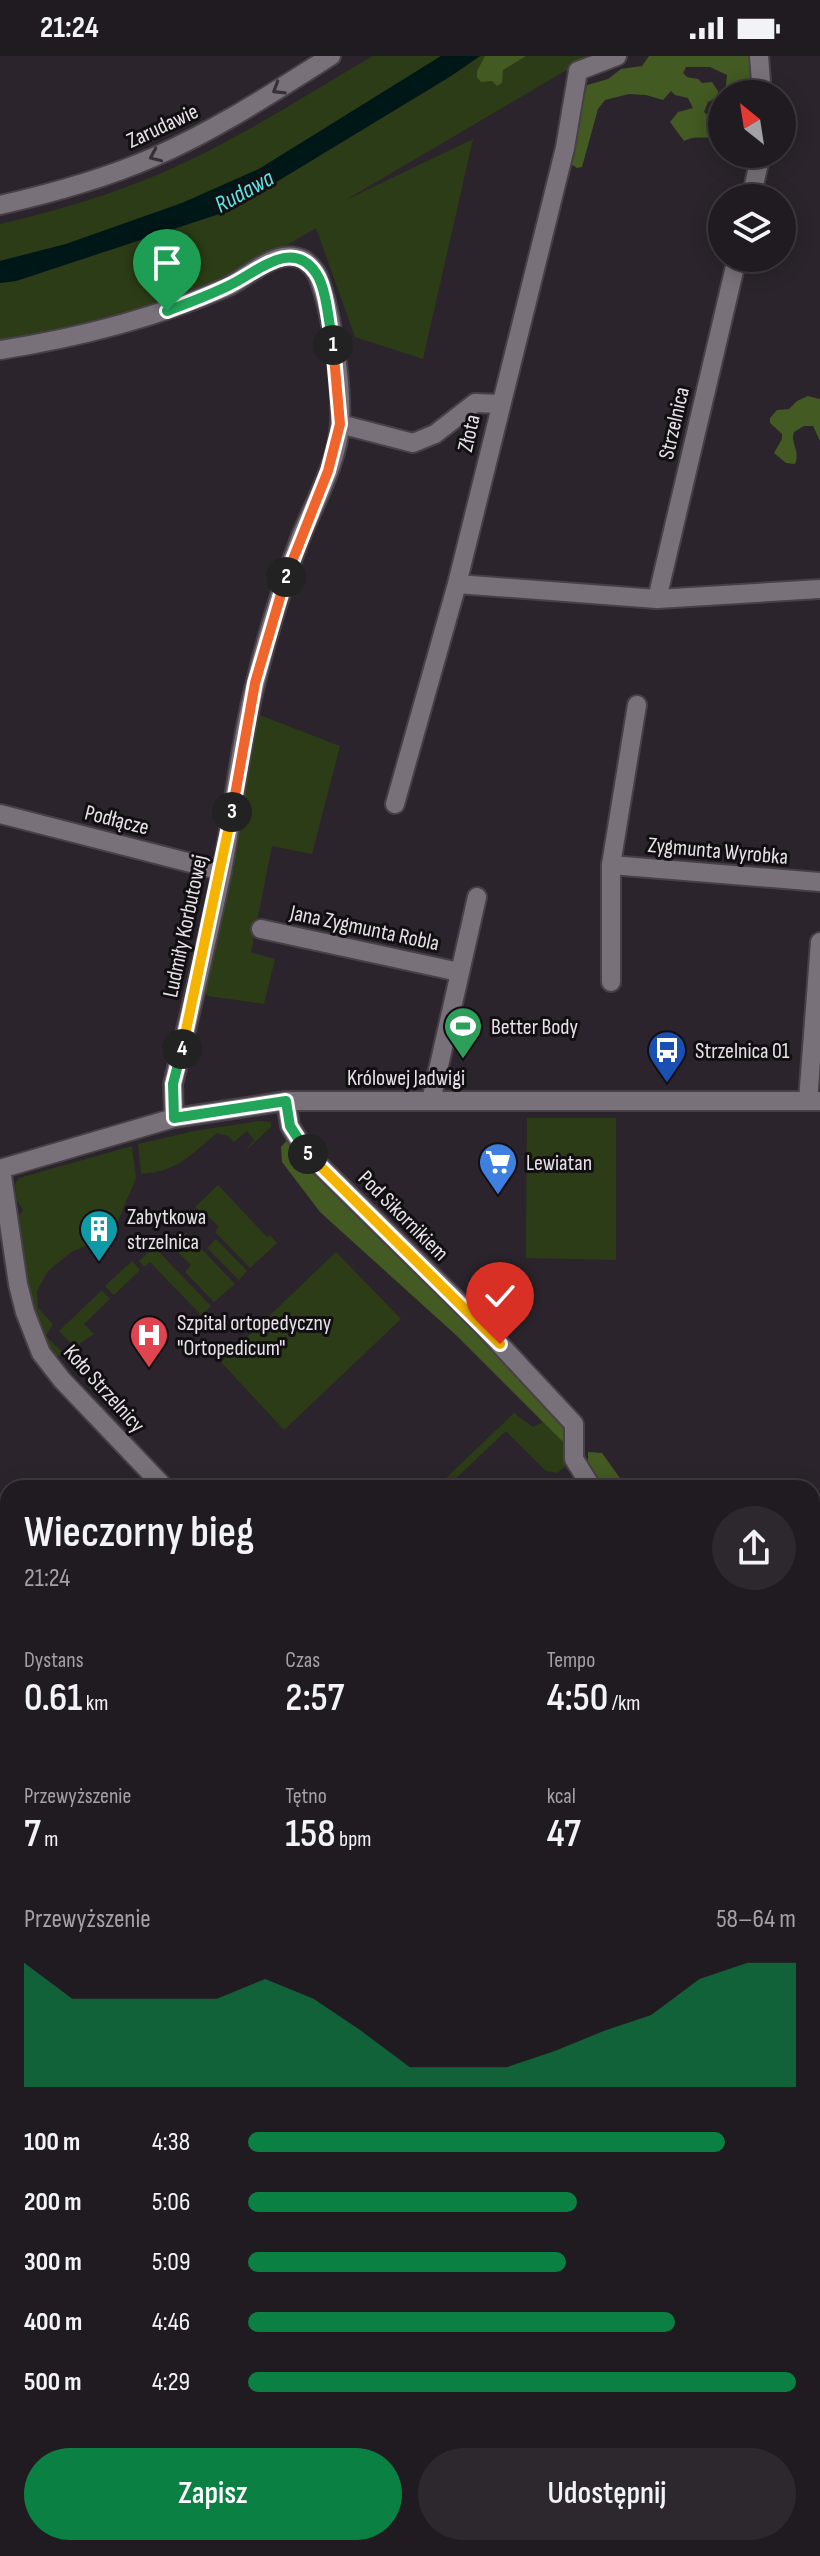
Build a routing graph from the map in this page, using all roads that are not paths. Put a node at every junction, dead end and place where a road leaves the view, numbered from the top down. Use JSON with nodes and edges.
{"nodes":[{"id":1,"x":331,"y":56,"type":"edge"},
{"id":2,"x":617,"y":56,"type":"edge"},
{"id":3,"x":759,"y":56,"type":"edge"},
{"id":4,"x":761,"y":80,"type":"edge"},
{"id":5,"x":0,"y":205,"type":"edge"},
{"id":6,"x":734,"y":272,"type":"edge"},
{"id":7,"x":0,"y":350,"type":"edge"},
{"id":8,"x":500,"y":404,"type":"junction"},
{"id":9,"x":340,"y":424,"type":"junction"},
{"id":10,"x":457,"y":584,"type":"junction"},
{"id":11,"x":820,"y":589,"type":"edge"},
{"id":12,"x":657,"y":599,"type":"junction"},
{"id":13,"x":637,"y":705,"type":"dead end"},
{"id":14,"x":395,"y":804,"type":"dead end"},
{"id":15,"x":0,"y":814,"type":"edge"},
{"id":16,"x":611,"y":865,"type":"junction"},
{"id":17,"x":222,"y":871,"type":"junction"},
{"id":18,"x":820,"y":882,"type":"edge"},
{"id":19,"x":477,"y":897,"type":"dead end"},
{"id":20,"x":261,"y":929,"type":"dead end"},
{"id":21,"x":820,"y":942,"type":"edge"},
{"id":22,"x":459,"y":972,"type":"junction"},
{"id":23,"x":611,"y":982,"type":"dead end"},
{"id":24,"x":286,"y":1101,"type":"junction"},
{"id":25,"x":431,"y":1101,"type":"junction"},
{"id":26,"x":814,"y":1101,"type":"edge"},
{"id":27,"x":174,"y":1118,"type":"junction"},
{"id":28,"x":1,"y":1169,"type":"edge"},
{"id":29,"x":157,"y":1480,"type":"edge"},
{"id":30,"x":587,"y":1480,"type":"edge"}],
"edges":[{"from":1,"to":5,"type":"street","name":"Zarudawie","one_way":true},
{"from":2,"to":8,"type":"street","name":"Złota"},
{"from":3,"to":4,"type":"street"},
{"from":6,"to":12,"type":"street","name":"Strzelnica"},
{"from":7,"to":9,"type":"street","name":"Ludmiły Korbutowej"},
{"from":8,"to":9,"type":"street"},
{"from":8,"to":10,"type":"street","name":"Złota"},
{"from":9,"to":17,"type":"street","name":"Ludmiły Korbutowej"},
{"from":10,"to":12,"type":"street"},
{"from":10,"to":14,"type":"street","name":"Złota"},
{"from":11,"to":12,"type":"street"},
{"from":13,"to":16,"type":"street","name":"Zygmunta Wyrobka"},
{"from":15,"to":17,"type":"street","name":"Podłącze"},
{"from":16,"to":18,"type":"street","name":"Zygmunta Wyrobka"},
{"from":16,"to":23,"type":"street","name":"Zygmunta Wyrobka"},
{"from":17,"to":27,"type":"street","name":"Ludmiły Korbutowej"},
{"from":19,"to":22,"type":"street","name":"Jana Zygmunta Robla"},
{"from":20,"to":22,"type":"street","name":"Jana Zygmunta Robla"},
{"from":21,"to":26,"type":"street"},
{"from":22,"to":25,"type":"street","name":"Jana Zygmunta Robla"},
{"from":24,"to":25,"type":"street","name":"Królowej Jadwigi"},
{"from":24,"to":27,"type":"street","name":"Królowej Jadwigi"},
{"from":24,"to":30,"type":"street","name":"Pod Sikornikiem"},
{"from":25,"to":26,"type":"street","name":"Królowej Jadwigi"},
{"from":27,"to":28,"type":"street","name":"Królowej Jadwigi"},
{"from":28,"to":29,"type":"street","name":"Koło Strzelnicy"}]}
